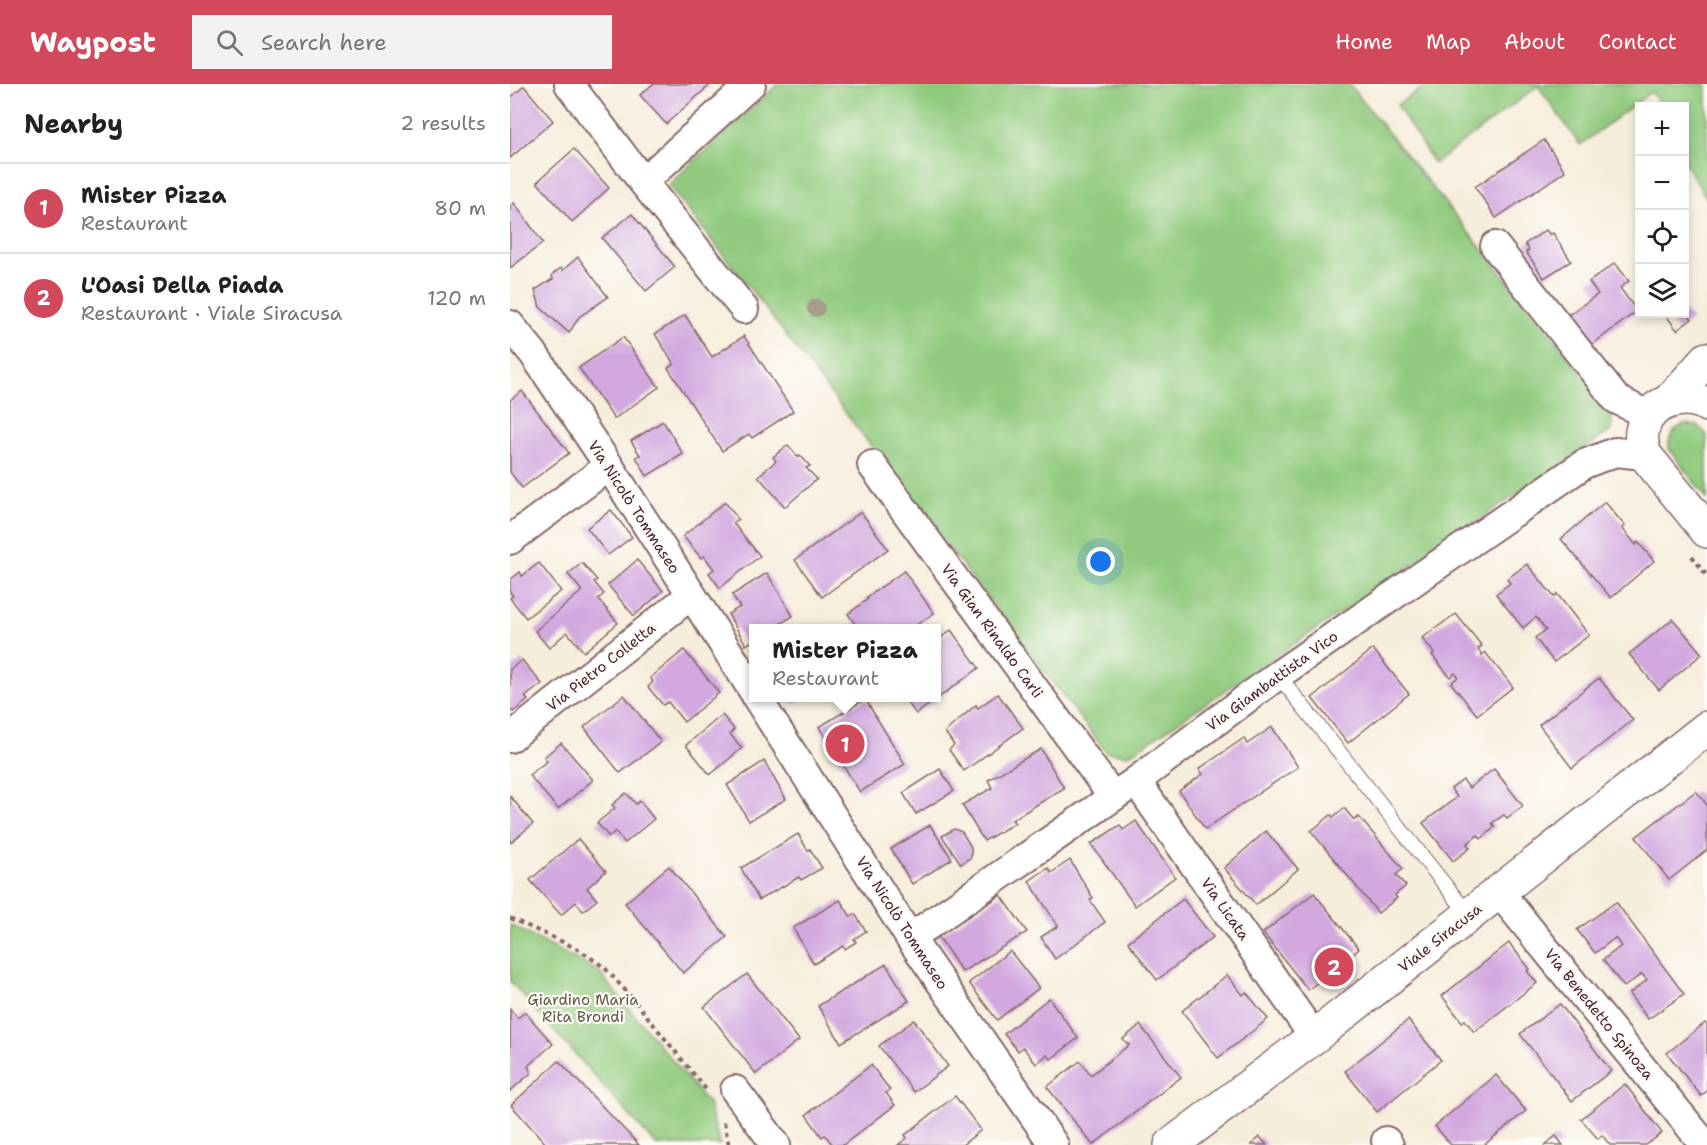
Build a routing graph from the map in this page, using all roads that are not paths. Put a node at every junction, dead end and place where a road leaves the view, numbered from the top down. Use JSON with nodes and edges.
{"nodes":[{"id":1,"x":569,"y":84,"type":"edge"},
{"id":2,"x":751,"y":84,"type":"edge"},
{"id":3,"x":643,"y":182,"type":"junction"},
{"id":4,"x":1495,"y":246,"type":"dead end"},
{"id":5,"x":744,"y":309,"type":"dead end"},
{"id":6,"x":510,"y":325,"type":"edge"},
{"id":7,"x":1707,"y":359,"type":"edge"},
{"id":8,"x":1707,"y":405,"type":"edge"},
{"id":9,"x":1659,"y":408,"type":"junction"},
{"id":10,"x":1645,"y":455,"type":"junction"},
{"id":11,"x":872,"y":465,"type":"dead end"},
{"id":12,"x":609,"y":466,"type":"junction"},
{"id":13,"x":1707,"y":531,"type":"edge"},
{"id":14,"x":510,"y":540,"type":"edge"},
{"id":15,"x":691,"y":595,"type":"junction"},
{"id":16,"x":1278,"y":675,"type":"junction"},
{"id":17,"x":749,"y":686,"type":"edge"},
{"id":18,"x":760,"y":702,"type":"edge"},
{"id":19,"x":1707,"y":728,"type":"edge"},
{"id":20,"x":510,"y":738,"type":"edge"},
{"id":21,"x":1124,"y":789,"type":"junction"},
{"id":22,"x":1499,"y":892,"type":"junction"},
{"id":23,"x":1469,"y":915,"type":"junction"},
{"id":24,"x":910,"y":938,"type":"junction"},
{"id":25,"x":1314,"y":1037,"type":"junction"},
{"id":26,"x":724,"y":1095,"type":"road end"},
{"id":27,"x":1699,"y":1139,"type":"edge"},
{"id":28,"x":776,"y":1145,"type":"edge"},
{"id":29,"x":1054,"y":1145,"type":"edge"},
{"id":30,"x":1171,"y":1145,"type":"edge"}],
"edges":[{"from":1,"to":3,"type":"street"},
{"from":2,"to":3,"type":"street"},
{"from":3,"to":5,"type":"street"},
{"from":4,"to":9,"type":"street"},
{"from":6,"to":12,"type":"street","name":"Via Nicolò Tommaseo"},
{"from":7,"to":9,"type":"street"},
{"from":8,"to":9,"type":"street"},
{"from":9,"to":10,"type":"street"},
{"from":10,"to":13,"type":"street"},
{"from":10,"to":16,"type":"street","name":"Via Giambattista Vico"},
{"from":11,"to":21,"type":"street","name":"Via Gian Rinaldo Carli"},
{"from":12,"to":14,"type":"street"},
{"from":12,"to":15,"type":"street","name":"Via Nicolò Tommaseo"},
{"from":15,"to":17,"type":"street","name":"Via Nicolò Tommaseo"},
{"from":15,"to":20,"type":"street","name":"Via Pietro Colletta"},
{"from":16,"to":21,"type":"street","name":"Via Giambattista Vico"},
{"from":16,"to":23,"type":"lane"},
{"from":18,"to":24,"type":"street","name":"Via Nicolò Tommaseo"},
{"from":19,"to":22,"type":"street","name":"Viale Siracusa"},
{"from":21,"to":24,"type":"street","name":"Via Giambattista Vico"},
{"from":21,"to":25,"type":"street","name":"Via Licata"},
{"from":22,"to":23,"type":"street","name":"Viale Siracusa"},
{"from":22,"to":27,"type":"street","name":"Via Benedetto Spinoza"},
{"from":23,"to":25,"type":"street","name":"Viale Siracusa"},
{"from":24,"to":29,"type":"street","name":"Via Nicolò Tommaseo"},
{"from":25,"to":30,"type":"street","name":"Viale Siracusa"},
{"from":26,"to":28,"type":"street"}]}
